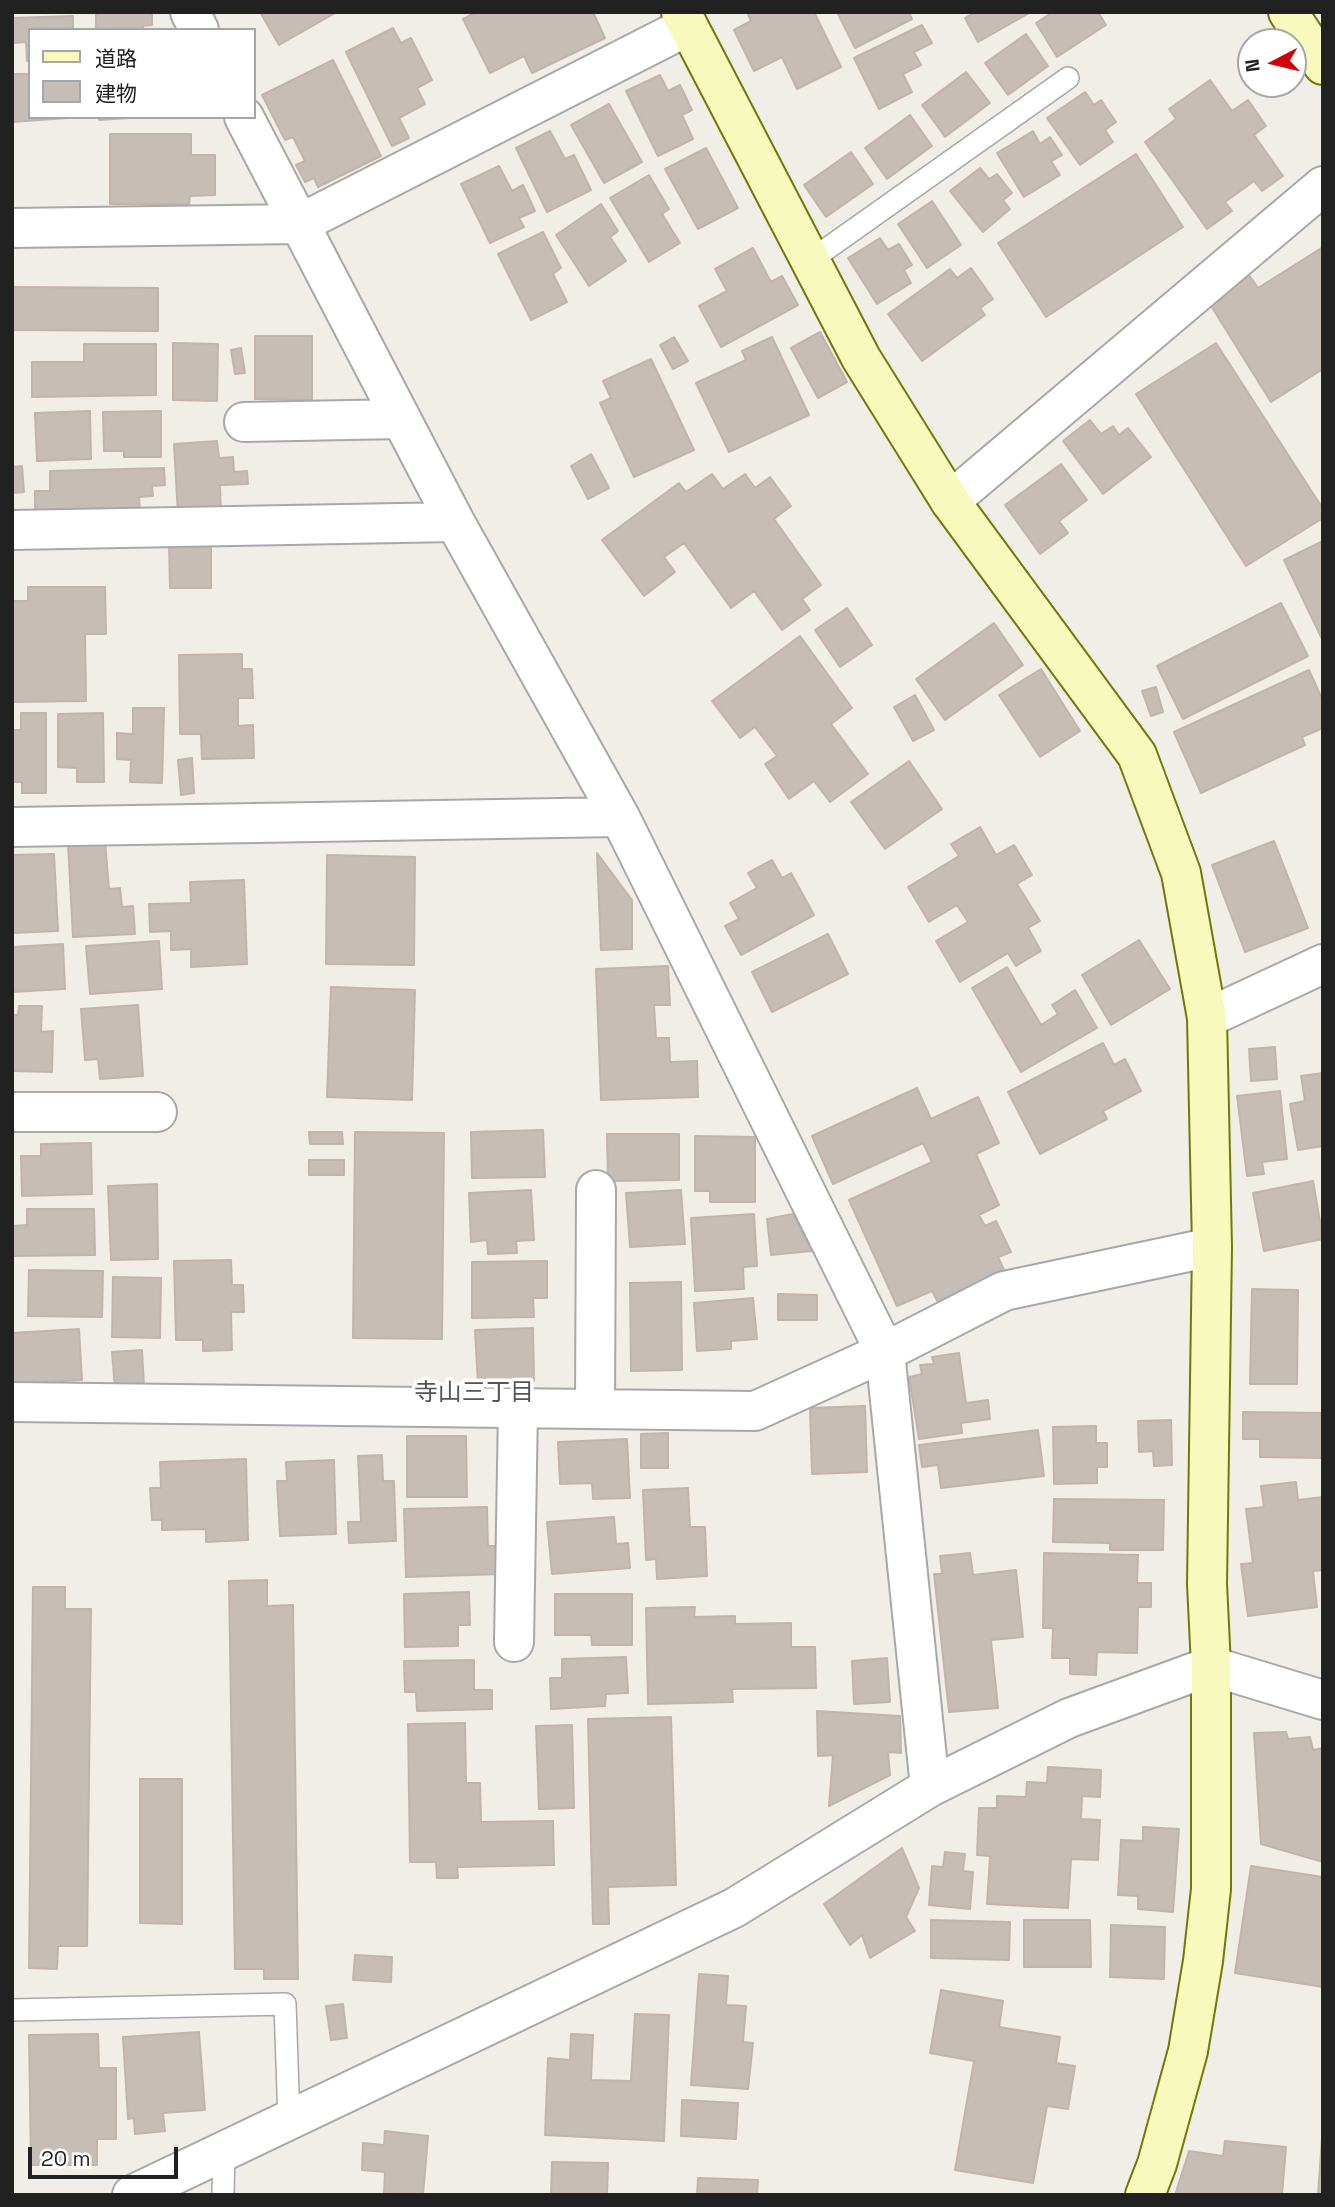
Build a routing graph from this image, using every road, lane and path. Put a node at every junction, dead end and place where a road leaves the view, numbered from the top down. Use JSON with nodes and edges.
{"nodes":[{"id":1,"x":190,"y":12,"type":"edge"},
{"id":2,"x":1288,"y":12,"type":"edge"},
{"id":3,"x":685,"y":19,"type":"edge"},
{"id":4,"x":198,"y":28,"type":"edge"},
{"id":5,"x":1323,"y":65,"type":"edge"},
{"id":6,"x":1068,"y":78,"type":"dead end"},
{"id":7,"x":245,"y":119,"type":"edge"},
{"id":8,"x":1323,"y":186,"type":"edge"},
{"id":9,"x":299,"y":223,"type":"junction"},
{"id":10,"x":12,"y":228,"type":"edge"},
{"id":11,"x":811,"y":260,"type":"junction"},
{"id":12,"x":401,"y":419,"type":"junction"},
{"id":13,"x":244,"y":422,"type":"dead end"},
{"id":14,"x":950,"y":501,"type":"junction"},
{"id":15,"x":455,"y":522,"type":"junction"},
{"id":16,"x":12,"y":530,"type":"edge"},
{"id":17,"x":621,"y":817,"type":"junction"},
{"id":18,"x":12,"y":827,"type":"edge"},
{"id":19,"x":1323,"y":964,"type":"edge"},
{"id":20,"x":1207,"y":1018,"type":"junction"},
{"id":21,"x":12,"y":1112,"type":"edge"},
{"id":22,"x":157,"y":1112,"type":"dead end"},
{"id":23,"x":596,"y":1190,"type":"dead end"},
{"id":24,"x":1212,"y":1247,"type":"junction"},
{"id":25,"x":885,"y":1352,"type":"junction"},
{"id":26,"x":12,"y":1402,"type":"edge"},
{"id":27,"x":518,"y":1408,"type":"junction"},
{"id":28,"x":595,"y":1409,"type":"junction"},
{"id":29,"x":514,"y":1642,"type":"dead end"},
{"id":30,"x":1211,"y":1666,"type":"junction"},
{"id":31,"x":1323,"y":1700,"type":"edge"},
{"id":32,"x":930,"y":1787,"type":"junction"},
{"id":33,"x":12,"y":2010,"type":"edge"},
{"id":34,"x":289,"y":2121,"type":"junction"},
{"id":35,"x":224,"y":2151,"type":"junction"},
{"id":36,"x":132,"y":2195,"type":"edge"},
{"id":37,"x":223,"y":2195,"type":"edge"},
{"id":38,"x":1145,"y":2195,"type":"edge"}],
"edges":[{"from":1,"to":4,"type":"street"},
{"from":2,"to":5,"type":"street"},
{"from":3,"to":9,"type":"street"},
{"from":3,"to":11,"type":"street"},
{"from":6,"to":11,"type":"lane"},
{"from":7,"to":9,"type":"street"},
{"from":8,"to":14,"type":"street"},
{"from":9,"to":10,"type":"street"},
{"from":9,"to":12,"type":"street"},
{"from":11,"to":14,"type":"street"},
{"from":12,"to":13,"type":"street"},
{"from":12,"to":15,"type":"street"},
{"from":14,"to":20,"type":"street"},
{"from":15,"to":16,"type":"street"},
{"from":15,"to":17,"type":"street"},
{"from":17,"to":18,"type":"street"},
{"from":17,"to":25,"type":"street"},
{"from":19,"to":20,"type":"street"},
{"from":20,"to":24,"type":"street"},
{"from":21,"to":22,"type":"street"},
{"from":23,"to":28,"type":"street"},
{"from":24,"to":25,"type":"street"},
{"from":24,"to":30,"type":"street"},
{"from":25,"to":28,"type":"street"},
{"from":25,"to":32,"type":"street"},
{"from":26,"to":27,"type":"street"},
{"from":27,"to":28,"type":"street"},
{"from":27,"to":29,"type":"street"},
{"from":30,"to":31,"type":"street"},
{"from":30,"to":32,"type":"street"},
{"from":30,"to":38,"type":"street"},
{"from":32,"to":34,"type":"street"},
{"from":33,"to":34,"type":"lane"},
{"from":34,"to":35,"type":"street"},
{"from":35,"to":36,"type":"street"},
{"from":35,"to":37,"type":"lane"}]}
